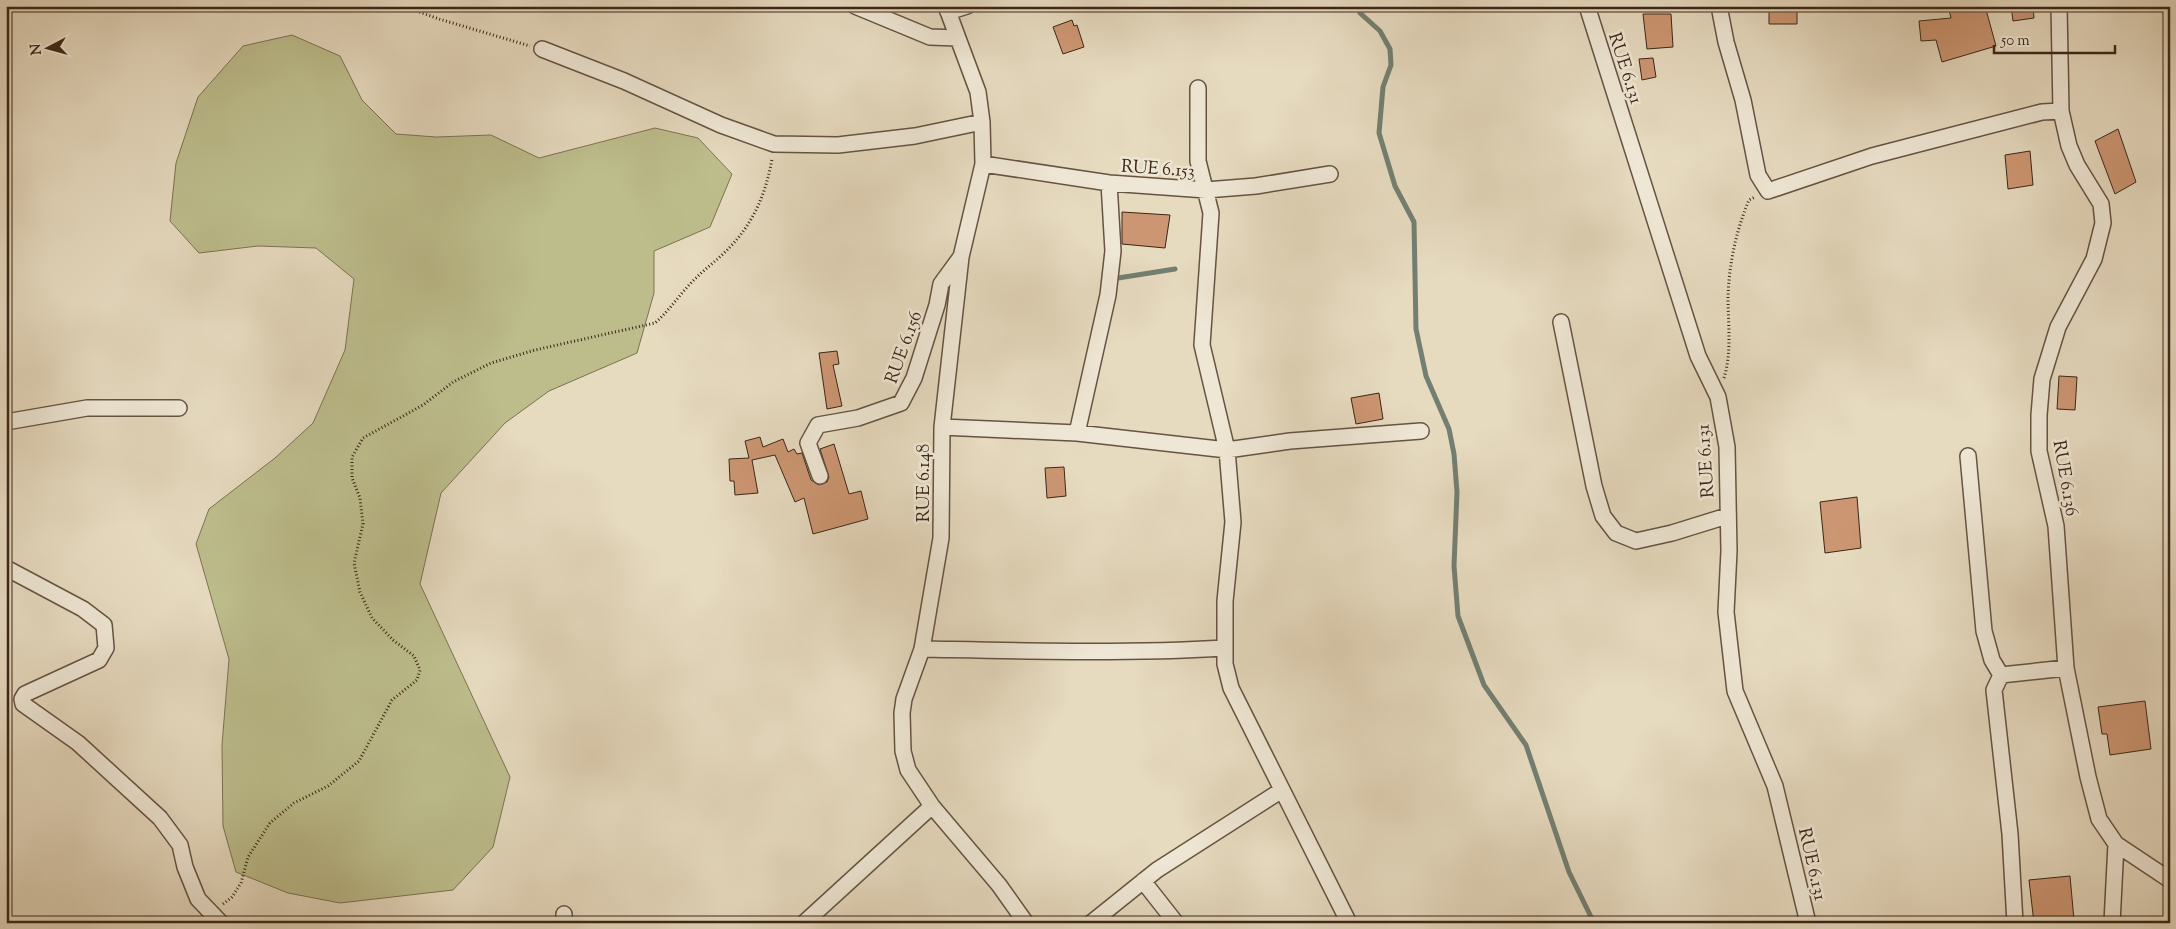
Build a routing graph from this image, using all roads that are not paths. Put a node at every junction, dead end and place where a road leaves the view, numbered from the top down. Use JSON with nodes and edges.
{"nodes":[{"id":1,"x":855,"y":6,"type":"edge"},
{"id":2,"x":967,"y":6,"type":"edge"},
{"id":3,"x":1587,"y":6,"type":"edge"},
{"id":4,"x":1719,"y":6,"type":"edge"},
{"id":5,"x":2059,"y":6,"type":"edge"},
{"id":6,"x":947,"y":9,"type":"edge"},
{"id":7,"x":958,"y":38,"type":"junction"},
{"id":8,"x":542,"y":49,"type":"road end"},
{"id":9,"x":1198,"y":88,"type":"dead end"},
{"id":10,"x":2061,"y":111,"type":"junction"},
{"id":11,"x":982,"y":122,"type":"junction"},
{"id":12,"x":983,"y":164,"type":"junction"},
{"id":13,"x":1330,"y":174,"type":"dead end"},
{"id":14,"x":1109,"y":183,"type":"junction"},
{"id":15,"x":1206,"y":190,"type":"junction"},
{"id":16,"x":960,"y":257,"type":"junction"},
{"id":17,"x":1561,"y":322,"type":"dead end"},
{"id":18,"x":179,"y":408,"type":"dead end"},
{"id":19,"x":6,"y":422,"type":"edge"},
{"id":20,"x":942,"y":427,"type":"junction"},
{"id":21,"x":1421,"y":431,"type":"dead end"},
{"id":22,"x":1077,"y":433,"type":"junction"},
{"id":23,"x":1228,"y":450,"type":"junction"},
{"id":24,"x":1968,"y":456,"type":"dead end"},
{"id":25,"x":820,"y":476,"type":"dead end"},
{"id":26,"x":1727,"y":516,"type":"junction"},
{"id":27,"x":6,"y":568,"type":"edge"},
{"id":28,"x":1226,"y":648,"type":"junction"},
{"id":29,"x":922,"y":649,"type":"junction"},
{"id":30,"x":2066,"y":668,"type":"junction"},
{"id":31,"x":2001,"y":675,"type":"junction"},
{"id":32,"x":1282,"y":790,"type":"junction"},
{"id":33,"x":932,"y":806,"type":"junction"},
{"id":34,"x":2116,"y":844,"type":"junction"},
{"id":35,"x":2170,"y":880,"type":"edge"},
{"id":36,"x":1143,"y":882,"type":"junction"},
{"id":37,"x":217,"y":918,"type":"edge"},
{"id":38,"x":1021,"y":921,"type":"edge"},
{"id":39,"x":804,"y":923,"type":"edge"},
{"id":40,"x":1091,"y":923,"type":"edge"},
{"id":41,"x":1176,"y":923,"type":"edge"},
{"id":42,"x":1349,"y":923,"type":"edge"},
{"id":43,"x":1808,"y":923,"type":"edge"},
{"id":44,"x":2015,"y":923,"type":"edge"},
{"id":45,"x":2112,"y":923,"type":"edge"}],
"edges":[{"from":1,"to":7,"type":"street"},
{"from":2,"to":6,"type":"street"},
{"from":3,"to":26,"type":"street","name":"RUE 6.131"},
{"from":4,"to":10,"type":"street"},
{"from":5,"to":10,"type":"street","name":"RUE 6.136"},
{"from":6,"to":7,"type":"street","name":"RUE 6.148"},
{"from":7,"to":11,"type":"street","name":"RUE 6.148"},
{"from":8,"to":11,"type":"street"},
{"from":9,"to":15,"type":"street"},
{"from":10,"to":30,"type":"street","name":"RUE 6.136"},
{"from":11,"to":12,"type":"street","name":"RUE 6.148"},
{"from":12,"to":14,"type":"street","name":"RUE 6.153"},
{"from":12,"to":16,"type":"street","name":"RUE 6.148"},
{"from":13,"to":15,"type":"street","name":"RUE 6.153"},
{"from":14,"to":15,"type":"street","name":"RUE 6.153"},
{"from":14,"to":22,"type":"street"},
{"from":15,"to":23,"type":"street"},
{"from":16,"to":20,"type":"street","name":"RUE 6.148"},
{"from":16,"to":25,"type":"street","name":"RUE 6.156"},
{"from":17,"to":26,"type":"street"},
{"from":18,"to":19,"type":"street"},
{"from":20,"to":22,"type":"street"},
{"from":20,"to":29,"type":"street","name":"RUE 6.148"},
{"from":21,"to":23,"type":"street"},
{"from":22,"to":23,"type":"street"},
{"from":23,"to":28,"type":"street"},
{"from":24,"to":31,"type":"street"},
{"from":26,"to":43,"type":"street","name":"RUE 6.131"},
{"from":27,"to":37,"type":"street"},
{"from":28,"to":29,"type":"street"},
{"from":28,"to":32,"type":"street"},
{"from":29,"to":33,"type":"street","name":"RUE 6.148"},
{"from":30,"to":31,"type":"street"},
{"from":30,"to":34,"type":"street","name":"RUE 6.136"},
{"from":31,"to":44,"type":"street"},
{"from":32,"to":36,"type":"street"},
{"from":32,"to":42,"type":"street"},
{"from":33,"to":38,"type":"street","name":"RUE 6.148"},
{"from":33,"to":39,"type":"street"},
{"from":34,"to":35,"type":"street","name":"RUE 6.136"},
{"from":34,"to":45,"type":"street"},
{"from":36,"to":40,"type":"street"},
{"from":36,"to":41,"type":"street"}]}
